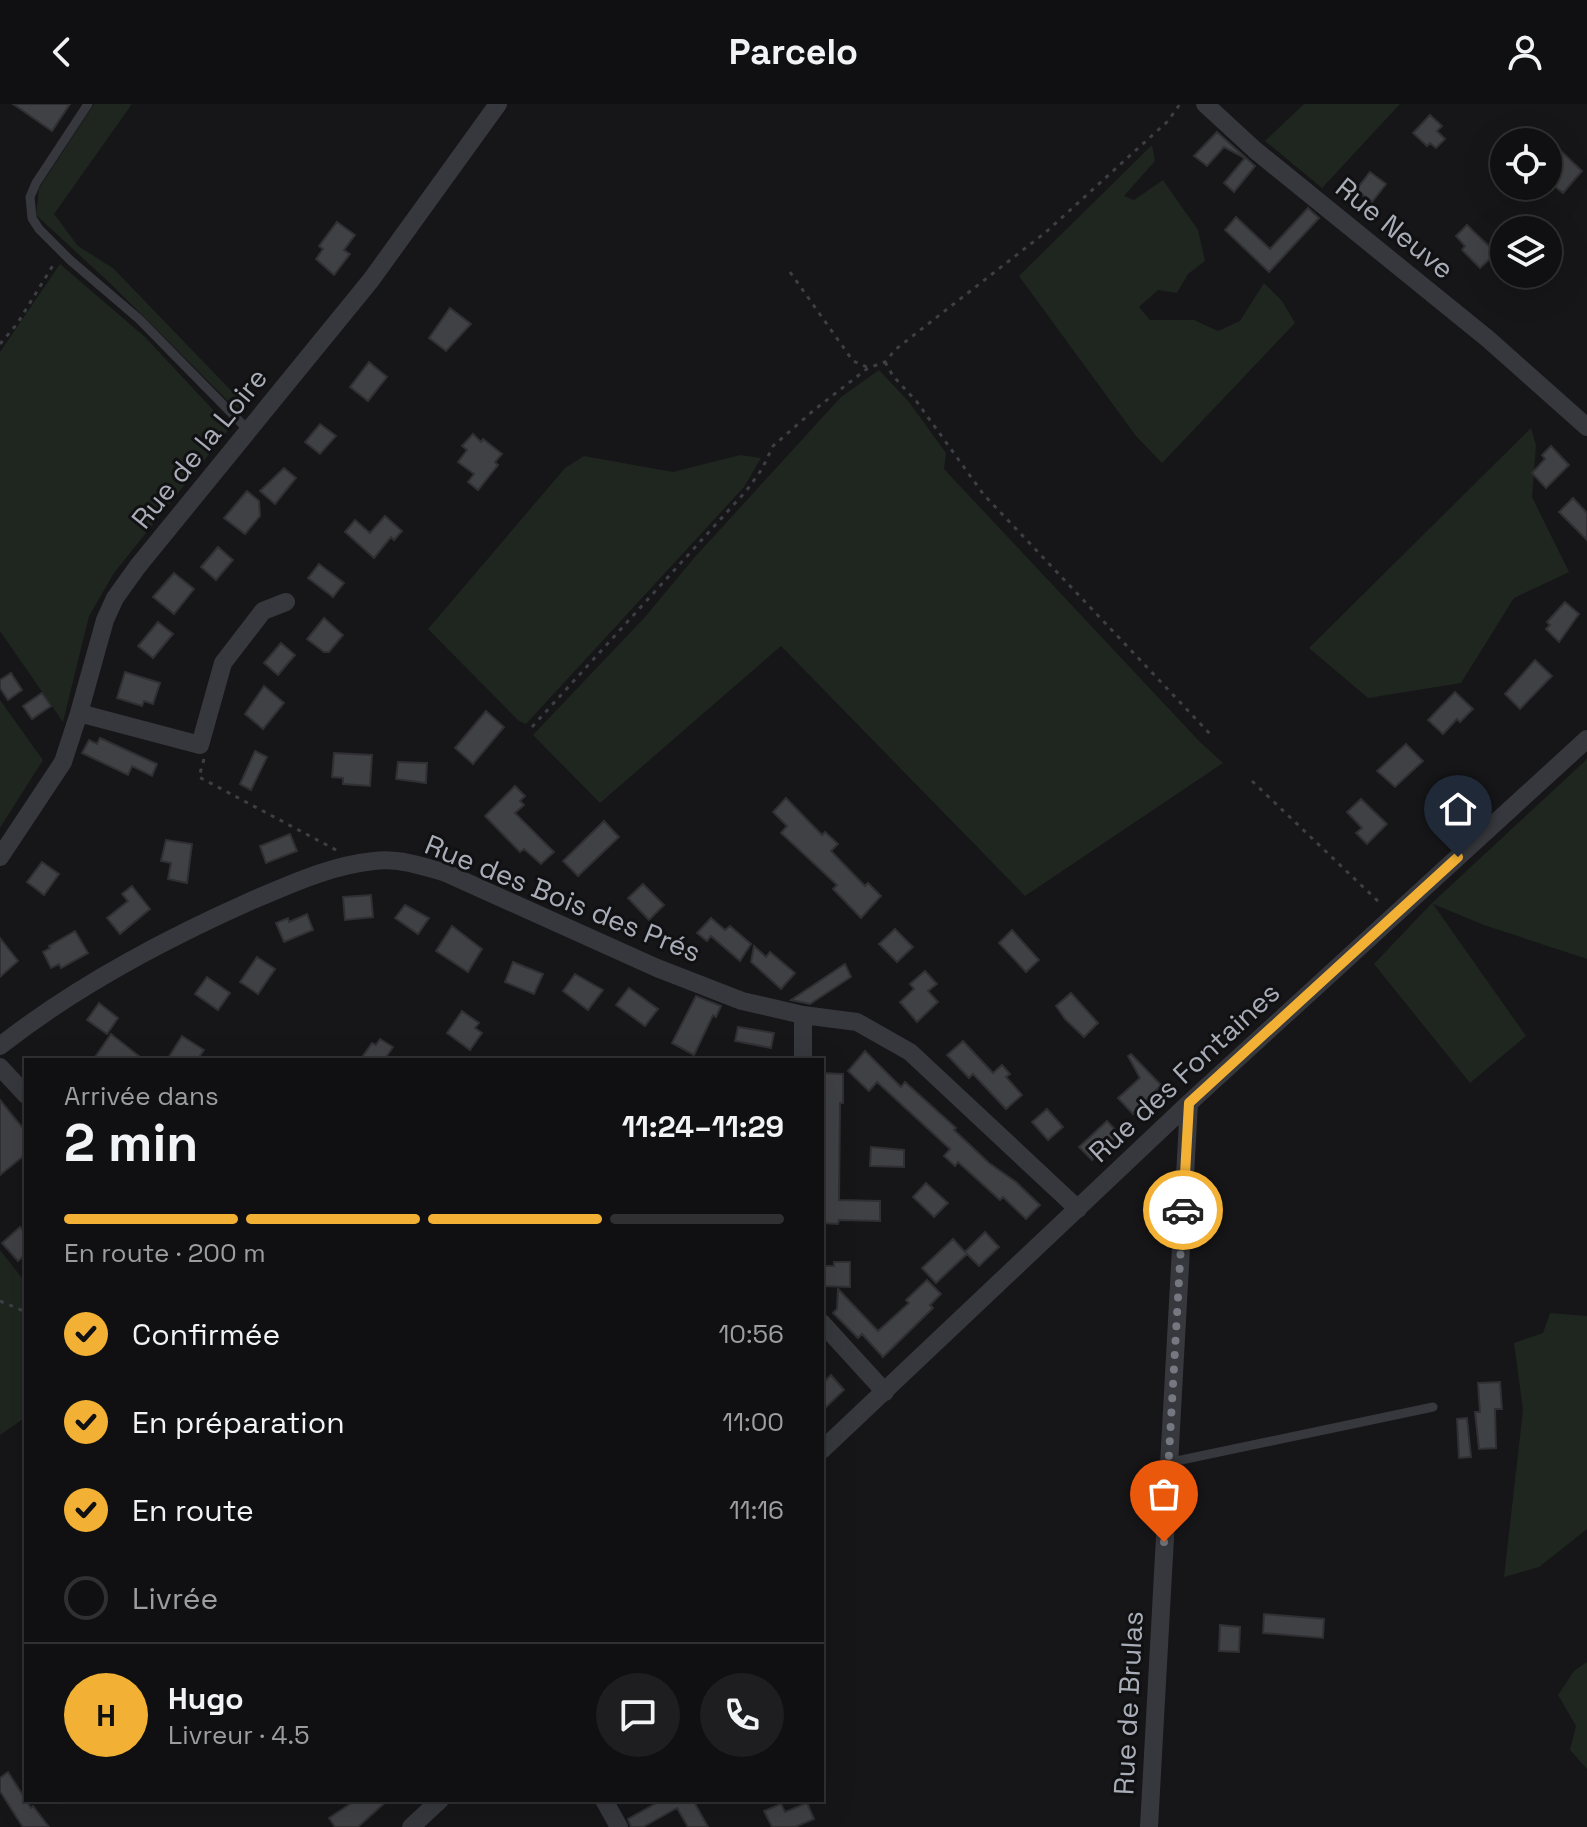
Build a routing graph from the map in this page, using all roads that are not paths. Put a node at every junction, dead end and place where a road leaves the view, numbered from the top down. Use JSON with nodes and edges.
{"nodes":[{"id":1,"x":88,"y":104,"type":"edge"},
{"id":2,"x":498,"y":104,"type":"edge"},
{"id":3,"x":1205,"y":104,"type":"edge"},
{"id":4,"x":1587,"y":427,"type":"edge"},
{"id":5,"x":249,"y":431,"type":"junction"},
{"id":6,"x":286,"y":602,"type":"dead end"},
{"id":7,"x":79,"y":713,"type":"junction"},
{"id":8,"x":1587,"y":739,"type":"edge"},
{"id":9,"x":0,"y":857,"type":"edge"},
{"id":10,"x":803,"y":1015,"type":"junction"},
{"id":11,"x":0,"y":1046,"type":"edge"},
{"id":12,"x":803,"y":1058,"type":"edge"},
{"id":13,"x":0,"y":1067,"type":"edge"},
{"id":14,"x":24,"y":1093,"type":"edge"},
{"id":15,"x":1189,"y":1103,"type":"junction"},
{"id":16,"x":1078,"y":1209,"type":"junction"},
{"id":17,"x":824,"y":1325,"type":"edge"},
{"id":18,"x":885,"y":1392,"type":"junction"},
{"id":19,"x":1433,"y":1407,"type":"dead end"},
{"id":20,"x":824,"y":1448,"type":"edge"},
{"id":21,"x":1167,"y":1463,"type":"junction"},
{"id":22,"x":438,"y":1802,"type":"edge"},
{"id":23,"x":605,"y":1802,"type":"edge"},
{"id":24,"x":411,"y":1827,"type":"edge"},
{"id":25,"x":619,"y":1827,"type":"edge"},
{"id":26,"x":1149,"y":1827,"type":"edge"}],
"edges":[{"from":1,"to":5,"type":"lane"},
{"from":2,"to":5,"type":"street","name":"Rue de la Loire"},
{"from":3,"to":4,"type":"street","name":"Rue Neuve"},
{"from":5,"to":7,"type":"street","name":"Rue de la Loire"},
{"from":6,"to":7,"type":"street"},
{"from":7,"to":9,"type":"street","name":"Rue de la Loire"},
{"from":8,"to":15,"type":"street","name":"Rue des Fontaines"},
{"from":10,"to":11,"type":"street","name":"Rue des Bois des Prés"},
{"from":10,"to":12,"type":"street"},
{"from":10,"to":16,"type":"street","name":"Rue des Bois des Prés"},
{"from":13,"to":14,"type":"street"},
{"from":15,"to":16,"type":"street","name":"Rue des Fontaines"},
{"from":15,"to":21,"type":"street","name":"Rue de Brulas"},
{"from":16,"to":18,"type":"street","name":"Rue des Fontaines"},
{"from":17,"to":18,"type":"street"},
{"from":18,"to":20,"type":"street","name":"Rue des Fontaines"},
{"from":19,"to":21,"type":"lane"},
{"from":21,"to":26,"type":"street","name":"Rue de Brulas"},
{"from":22,"to":24,"type":"street"},
{"from":23,"to":25,"type":"street"}]}
